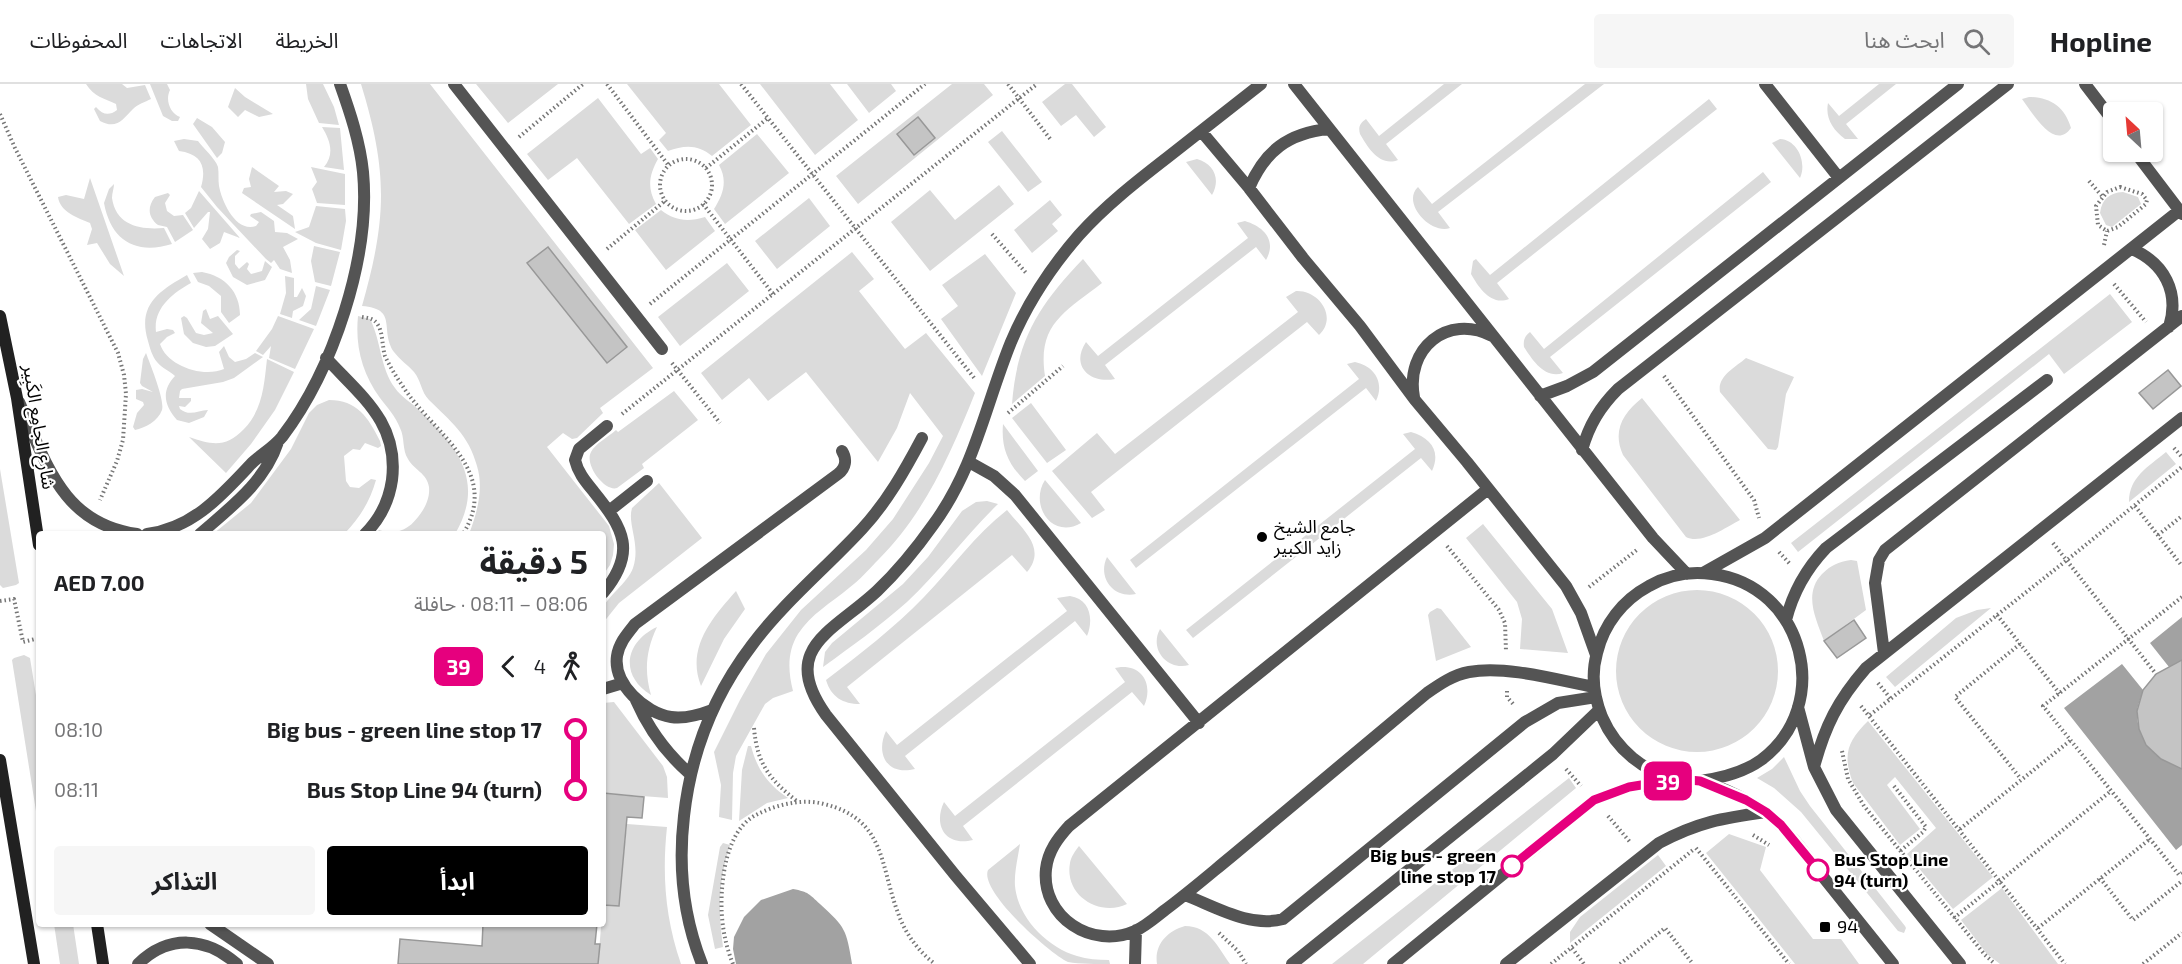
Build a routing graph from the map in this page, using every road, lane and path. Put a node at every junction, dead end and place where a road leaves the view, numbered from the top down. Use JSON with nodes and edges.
{"nodes":[{"id":1,"x":340,"y":84,"type":"edge"},
{"id":2,"x":454,"y":84,"type":"edge"},
{"id":3,"x":584,"y":84,"type":"edge"},
{"id":4,"x":607,"y":84,"type":"edge"},
{"id":5,"x":741,"y":84,"type":"edge"},
{"id":6,"x":925,"y":84,"type":"edge"},
{"id":7,"x":1008,"y":84,"type":"edge"},
{"id":8,"x":1037,"y":84,"type":"edge"},
{"id":9,"x":1261,"y":84,"type":"edge"},
{"id":10,"x":1294,"y":84,"type":"edge"},
{"id":11,"x":1765,"y":84,"type":"edge"},
{"id":12,"x":1958,"y":84,"type":"edge"},
{"id":13,"x":2008,"y":84,"type":"edge"},
{"id":14,"x":2085,"y":86,"type":"edge"},
{"id":15,"x":1019,"y":98,"type":"junction"},
{"id":16,"x":2103,"y":108,"type":"edge"},
{"id":17,"x":0,"y":114,"type":"edge"},
{"id":18,"x":768,"y":118,"type":"junction"},
{"id":19,"x":1329,"y":129,"type":"junction"},
{"id":20,"x":1201,"y":131,"type":"junction"},
{"id":21,"x":1051,"y":140,"type":"dead end"},
{"id":22,"x":504,"y":148,"type":"junction"},
{"id":23,"x":2143,"y":162,"type":"edge"},
{"id":24,"x":669,"y":166,"type":"junction"},
{"id":25,"x":706,"y":168,"type":"junction"},
{"id":26,"x":812,"y":174,"type":"junction"},
{"id":27,"x":1839,"y":178,"type":"junction"},
{"id":28,"x":2089,"y":181,"type":"dead end"},
{"id":29,"x":1249,"y":188,"type":"junction"},
{"id":30,"x":2102,"y":196,"type":"junction"},
{"id":31,"x":666,"y":200,"type":"junction"},
{"id":32,"x":703,"y":204,"type":"junction"},
{"id":33,"x":2181,"y":212,"type":"edge"},
{"id":34,"x":855,"y":229,"type":"junction"},
{"id":35,"x":2107,"y":231,"type":"junction"},
{"id":36,"x":992,"y":234,"type":"dead end"},
{"id":37,"x":730,"y":239,"type":"junction"},
{"id":38,"x":2132,"y":249,"type":"junction"},
{"id":39,"x":592,"y":261,"type":"junction"},
{"id":40,"x":2109,"y":266,"type":"junction"},
{"id":41,"x":1040,"y":289,"type":"junction"},
{"id":42,"x":772,"y":294,"type":"junction"},
{"id":43,"x":343,"y":313,"type":"junction"},
{"id":44,"x":635,"y":315,"type":"junction"},
{"id":45,"x":0,"y":316,"type":"edge"},
{"id":46,"x":2182,"y":316,"type":"edge"},
{"id":47,"x":2169,"y":327,"type":"junction"},
{"id":48,"x":2157,"y":337,"type":"junction"},
{"id":49,"x":1496,"y":338,"type":"junction"},
{"id":50,"x":662,"y":349,"type":"joint"},
{"id":51,"x":326,"y":358,"type":"junction"},
{"id":52,"x":1653,"y":361,"type":"junction"},
{"id":53,"x":1064,"y":366,"type":"dead end"},
{"id":54,"x":678,"y":370,"type":"junction"},
{"id":55,"x":2047,"y":380,"type":"dead end"},
{"id":56,"x":1540,"y":396,"type":"junction"},
{"id":57,"x":17,"y":398,"type":"junction"},
{"id":58,"x":992,"y":400,"type":"junction"},
{"id":59,"x":1415,"y":400,"type":"junction"},
{"id":60,"x":2182,"y":418,"type":"edge"},
{"id":61,"x":720,"y":423,"type":"dead end"},
{"id":62,"x":607,"y":426,"type":"joint"},
{"id":63,"x":922,"y":438,"type":"dead end"},
{"id":64,"x":278,"y":442,"type":"junction"},
{"id":65,"x":1582,"y":450,"type":"junction"},
{"id":66,"x":842,"y":451,"type":"dead end"},
{"id":67,"x":969,"y":462,"type":"junction"},
{"id":68,"x":2182,"y":467,"type":"edge"},
{"id":69,"x":647,"y":481,"type":"dead end"},
{"id":70,"x":1488,"y":489,"type":"junction"},
{"id":71,"x":2135,"y":506,"type":"junction"},
{"id":72,"x":609,"y":511,"type":"junction"},
{"id":73,"x":2182,"y":516,"type":"edge"},
{"id":74,"x":86,"y":517,"type":"junction"},
{"id":75,"x":37,"y":531,"type":"edge"},
{"id":76,"x":118,"y":531,"type":"edge"},
{"id":77,"x":163,"y":531,"type":"edge"},
{"id":78,"x":203,"y":531,"type":"edge"},
{"id":79,"x":367,"y":531,"type":"edge"},
{"id":80,"x":464,"y":531,"type":"edge"},
{"id":81,"x":2158,"y":535,"type":"junction"},
{"id":82,"x":1653,"y":538,"type":"junction"},
{"id":83,"x":1765,"y":538,"type":"junction"},
{"id":84,"x":2067,"y":560,"type":"junction"},
{"id":85,"x":2182,"y":566,"type":"edge"},
{"id":86,"x":1688,"y":573,"type":"junction"},
{"id":87,"x":1703,"y":573,"type":"junction"},
{"id":88,"x":1804,"y":577,"type":"junction"},
{"id":89,"x":606,"y":590,"type":"edge"},
{"id":90,"x":2182,"y":597,"type":"edge"},
{"id":91,"x":1573,"y":599,"type":"junction"},
{"id":92,"x":0,"y":601,"type":"edge"},
{"id":93,"x":1997,"y":615,"type":"junction"},
{"id":94,"x":1786,"y":620,"type":"junction"},
{"id":95,"x":36,"y":639,"type":"edge"},
{"id":96,"x":2129,"y":639,"type":"junction"},
{"id":97,"x":2020,"y":644,"type":"junction"},
{"id":98,"x":1884,"y":653,"type":"junction"},
{"id":99,"x":1596,"y":656,"type":"junction"},
{"id":100,"x":1866,"y":668,"type":"junction"},
{"id":101,"x":2156,"y":674,"type":"dead end"},
{"id":102,"x":1877,"y":682,"type":"junction"},
{"id":103,"x":624,"y":683,"type":"junction"},
{"id":104,"x":606,"y":687,"type":"edge"},
{"id":105,"x":1870,"y":688,"type":"dead end"},
{"id":106,"x":1595,"y":692,"type":"junction"},
{"id":107,"x":2060,"y":694,"type":"junction"},
{"id":108,"x":635,"y":697,"type":"junction"},
{"id":109,"x":1891,"y":699,"type":"junction"},
{"id":110,"x":1798,"y":707,"type":"junction"},
{"id":111,"x":1855,"y":708,"type":"dead end"},
{"id":112,"x":712,"y":710,"type":"junction"},
{"id":113,"x":1599,"y":710,"type":"junction"},
{"id":114,"x":1870,"y":715,"type":"junction"},
{"id":115,"x":1199,"y":723,"type":"junction"},
{"id":116,"x":754,"y":728,"type":"dead end"},
{"id":117,"x":2071,"y":740,"type":"junction"},
{"id":118,"x":1843,"y":745,"type":"dead end"},
{"id":119,"x":0,"y":760,"type":"edge"},
{"id":120,"x":1814,"y":767,"type":"junction"},
{"id":121,"x":690,"y":774,"type":"junction"},
{"id":122,"x":1678,"y":779,"type":"junction"},
{"id":123,"x":2021,"y":779,"type":"junction"},
{"id":124,"x":1700,"y":781,"type":"junction"},
{"id":125,"x":1894,"y":786,"type":"dead end"},
{"id":126,"x":2111,"y":791,"type":"junction"},
{"id":127,"x":798,"y":802,"type":"junction"},
{"id":128,"x":1766,"y":812,"type":"junction"},
{"id":129,"x":1960,"y":829,"type":"junction"},
{"id":130,"x":1751,"y":834,"type":"dead end"},
{"id":131,"x":2150,"y":839,"type":"junction"},
{"id":132,"x":1704,"y":841,"type":"dead end"},
{"id":133,"x":1696,"y":848,"type":"junction"},
{"id":134,"x":1775,"y":849,"type":"dead end"},
{"id":135,"x":1900,"y":851,"type":"junction"},
{"id":136,"x":1880,"y":867,"type":"junction"},
{"id":137,"x":2180,"y":874,"type":"edge"},
{"id":138,"x":2006,"y":876,"type":"dead end"},
{"id":139,"x":2100,"y":878,"type":"junction"},
{"id":140,"x":2182,"y":880,"type":"edge"},
{"id":141,"x":1185,"y":895,"type":"junction"},
{"id":142,"x":97,"y":927,"type":"edge"},
{"id":143,"x":214,"y":927,"type":"edge"},
{"id":144,"x":2038,"y":928,"type":"junction"},
{"id":145,"x":1136,"y":930,"type":"junction"},
{"id":146,"x":2182,"y":933,"type":"edge"},
{"id":147,"x":1572,"y":948,"type":"junction"},
{"id":148,"x":732,"y":963,"type":"edge"},
{"id":149,"x":34,"y":964,"type":"edge"},
{"id":150,"x":103,"y":964,"type":"edge"},
{"id":151,"x":138,"y":964,"type":"edge"},
{"id":152,"x":237,"y":964,"type":"edge"},
{"id":153,"x":268,"y":964,"type":"edge"},
{"id":154,"x":702,"y":964,"type":"edge"},
{"id":155,"x":935,"y":964,"type":"edge"},
{"id":156,"x":1030,"y":964,"type":"edge"},
{"id":157,"x":1135,"y":964,"type":"edge"},
{"id":158,"x":1292,"y":964,"type":"edge"},
{"id":159,"x":1393,"y":964,"type":"edge"},
{"id":160,"x":1506,"y":964,"type":"edge"},
{"id":161,"x":1551,"y":964,"type":"edge"},
{"id":162,"x":1584,"y":964,"type":"edge"},
{"id":163,"x":1620,"y":964,"type":"edge"},
{"id":164,"x":1693,"y":964,"type":"edge"},
{"id":165,"x":1789,"y":964,"type":"edge"},
{"id":166,"x":1893,"y":964,"type":"edge"},
{"id":167,"x":1960,"y":964,"type":"edge"},
{"id":168,"x":1995,"y":964,"type":"edge"},
{"id":169,"x":2065,"y":964,"type":"edge"},
{"id":170,"x":2143,"y":964,"type":"edge"}],
"edges":[{"from":1,"to":43,"type":"lane"},
{"from":2,"to":22,"type":"lane"},
{"from":3,"to":22,"type":"path"},
{"from":4,"to":24,"type":"path"},
{"from":5,"to":18,"type":"path"},
{"from":6,"to":26,"type":"path"},
{"from":7,"to":15,"type":"path"},
{"from":8,"to":15,"type":"path"},
{"from":9,"to":20,"type":"lane"},
{"from":10,"to":19,"type":"lane"},
{"from":11,"to":27,"type":"lane"},
{"from":12,"to":27,"type":"lane"},
{"from":13,"to":52,"type":"lane"},
{"from":14,"to":16,"type":"lane"},
{"from":15,"to":21,"type":"path"},
{"from":15,"to":34,"type":"path"},
{"from":17,"to":74,"type":"path"},
{"from":18,"to":25,"type":"path"},
{"from":18,"to":26,"type":"path"},
{"from":19,"to":29,"type":"lane"},
{"from":19,"to":49,"type":"lane"},
{"from":20,"to":29,"type":"lane"},
{"from":20,"to":41,"type":"lane"},
{"from":22,"to":39,"type":"lane"},
{"from":23,"to":33,"type":"lane"},
{"from":24,"to":25,"type":"path"},
{"from":24,"to":31,"type":"path"},
{"from":25,"to":32,"type":"path"},
{"from":26,"to":34,"type":"path"},
{"from":26,"to":37,"type":"path"},
{"from":27,"to":56,"type":"lane"},
{"from":28,"to":30,"type":"path"},
{"from":29,"to":59,"type":"lane"},
{"from":30,"to":35,"type":"path"},
{"from":30,"to":35,"type":"path"},
{"from":31,"to":32,"type":"path"},
{"from":31,"to":39,"type":"path"},
{"from":32,"to":37,"type":"path"},
{"from":33,"to":38,"type":"lane"},
{"from":34,"to":42,"type":"path"},
{"from":34,"to":58,"type":"path"},
{"from":35,"to":40,"type":"path"},
{"from":36,"to":41,"type":"path"},
{"from":37,"to":42,"type":"path"},
{"from":37,"to":44,"type":"path"},
{"from":38,"to":40,"type":"lane"},
{"from":38,"to":47,"type":"lane"},
{"from":39,"to":44,"type":"lane"},
{"from":40,"to":48,"type":"path"},
{"from":40,"to":83,"type":"lane"},
{"from":41,"to":58,"type":"lane"},
{"from":42,"to":54,"type":"path"},
{"from":43,"to":51,"type":"lane"},
{"from":43,"to":80,"type":"path"},
{"from":44,"to":50,"type":"lane"},
{"from":45,"to":57,"type":"main road","name":"شارع الجامِع الكَبِير"},
{"from":46,"to":47,"type":"lane"},
{"from":47,"to":48,"type":"lane"},
{"from":48,"to":98,"type":"lane"},
{"from":49,"to":56,"type":"lane"},
{"from":49,"to":59,"type":"lane"},
{"from":50,"to":54,"type":"path"},
{"from":51,"to":64,"type":"lane"},
{"from":51,"to":79,"type":"lane"},
{"from":52,"to":65,"type":"lane"},
{"from":52,"to":83,"type":"path"},
{"from":53,"to":58,"type":"path"},
{"from":54,"to":61,"type":"path"},
{"from":54,"to":62,"type":"path"},
{"from":55,"to":88,"type":"lane"},
{"from":56,"to":65,"type":"lane"},
{"from":57,"to":74,"type":"lane"},
{"from":57,"to":75,"type":"main road","name":"شارع الجامِع الكَبِير"},
{"from":58,"to":67,"type":"lane"},
{"from":59,"to":70,"type":"lane"},
{"from":60,"to":98,"type":"lane"},
{"from":62,"to":72,"type":"lane"},
{"from":63,"to":112,"type":"lane"},
{"from":64,"to":77,"type":"lane"},
{"from":64,"to":78,"type":"lane"},
{"from":65,"to":82,"type":"lane"},
{"from":66,"to":103,"type":"lane"},
{"from":67,"to":115,"type":"lane"},
{"from":67,"to":156,"type":"lane"},
{"from":68,"to":71,"type":"path"},
{"from":69,"to":72,"type":"lane"},
{"from":70,"to":91,"type":"lane"},
{"from":70,"to":115,"type":"lane"},
{"from":71,"to":81,"type":"path"},
{"from":71,"to":84,"type":"path"},
{"from":72,"to":89,"type":"lane"},
{"from":73,"to":81,"type":"path"},
{"from":74,"to":76,"type":"lane"},
{"from":81,"to":85,"type":"path"},
{"from":82,"to":86,"type":"lane"},
{"from":82,"to":91,"type":"path"},
{"from":83,"to":87,"type":"lane"},
{"from":83,"to":88,"type":"path"},
{"from":84,"to":93,"type":"path"},
{"from":84,"to":96,"type":"path"},
{"from":86,"to":87,"type":"lane"},
{"from":86,"to":99,"type":"lane"},
{"from":87,"to":94,"type":"lane"},
{"from":88,"to":94,"type":"lane"},
{"from":90,"to":96,"type":"path"},
{"from":91,"to":99,"type":"lane"},
{"from":92,"to":95,"type":"path"},
{"from":93,"to":97,"type":"path"},
{"from":93,"to":109,"type":"path"},
{"from":94,"to":110,"type":"lane"},
{"from":96,"to":101,"type":"path"},
{"from":96,"to":107,"type":"path"},
{"from":97,"to":107,"type":"path"},
{"from":97,"to":123,"type":"path"},
{"from":98,"to":100,"type":"lane"},
{"from":99,"to":106,"type":"lane"},
{"from":100,"to":102,"type":"path"},
{"from":100,"to":120,"type":"lane"},
{"from":102,"to":105,"type":"path"},
{"from":102,"to":109,"type":"path"},
{"from":103,"to":104,"type":"lane"},
{"from":103,"to":108,"type":"lane"},
{"from":106,"to":113,"type":"lane"},
{"from":106,"to":141,"type":"lane"},
{"from":106,"to":141,"type":"lane"},
{"from":107,"to":117,"type":"path"},
{"from":108,"to":112,"type":"lane"},
{"from":108,"to":121,"type":"lane"},
{"from":109,"to":114,"type":"path"},
{"from":110,"to":120,"type":"lane"},
{"from":110,"to":124,"type":"lane"},
{"from":111,"to":114,"type":"path"},
{"from":112,"to":121,"type":"lane"},
{"from":113,"to":122,"type":"lane"},
{"from":113,"to":158,"type":"lane"},
{"from":114,"to":129,"type":"path"},
{"from":115,"to":145,"type":"lane"},
{"from":116,"to":127,"type":"path"},
{"from":117,"to":123,"type":"path"},
{"from":117,"to":126,"type":"path"},
{"from":118,"to":135,"type":"path"},
{"from":119,"to":149,"type":"main road"},
{"from":120,"to":136,"type":"lane"},
{"from":121,"to":154,"type":"lane"},
{"from":122,"to":124,"type":"lane"},
{"from":122,"to":159,"type":"lane"},
{"from":123,"to":129,"type":"path"},
{"from":124,"to":128,"type":"lane"},
{"from":125,"to":135,"type":"path"},
{"from":126,"to":131,"type":"path"},
{"from":126,"to":138,"type":"path"},
{"from":127,"to":148,"type":"path"},
{"from":127,"to":155,"type":"path"},
{"from":128,"to":160,"type":"lane"},
{"from":128,"to":166,"type":"lane"},
{"from":129,"to":144,"type":"path"},
{"from":130,"to":134,"type":"path"},
{"from":131,"to":137,"type":"path"},
{"from":131,"to":139,"type":"path"},
{"from":132,"to":133,"type":"path"},
{"from":133,"to":147,"type":"path"},
{"from":133,"to":165,"type":"path"},
{"from":135,"to":136,"type":"path"},
{"from":135,"to":168,"type":"path"},
{"from":136,"to":167,"type":"lane"},
{"from":137,"to":140,"type":"path"},
{"from":139,"to":140,"type":"path"},
{"from":139,"to":144,"type":"path"},
{"from":141,"to":145,"type":"lane"},
{"from":142,"to":150,"type":"main road"},
{"from":143,"to":153,"type":"lane"},
{"from":144,"to":169,"type":"path"},
{"from":145,"to":157,"type":"lane"},
{"from":146,"to":170,"type":"path"},
{"from":147,"to":161,"type":"path"},
{"from":147,"to":162,"type":"path"},
{"from":151,"to":152,"type":"lane"},
{"from":163,"to":164,"type":"path"}]}
